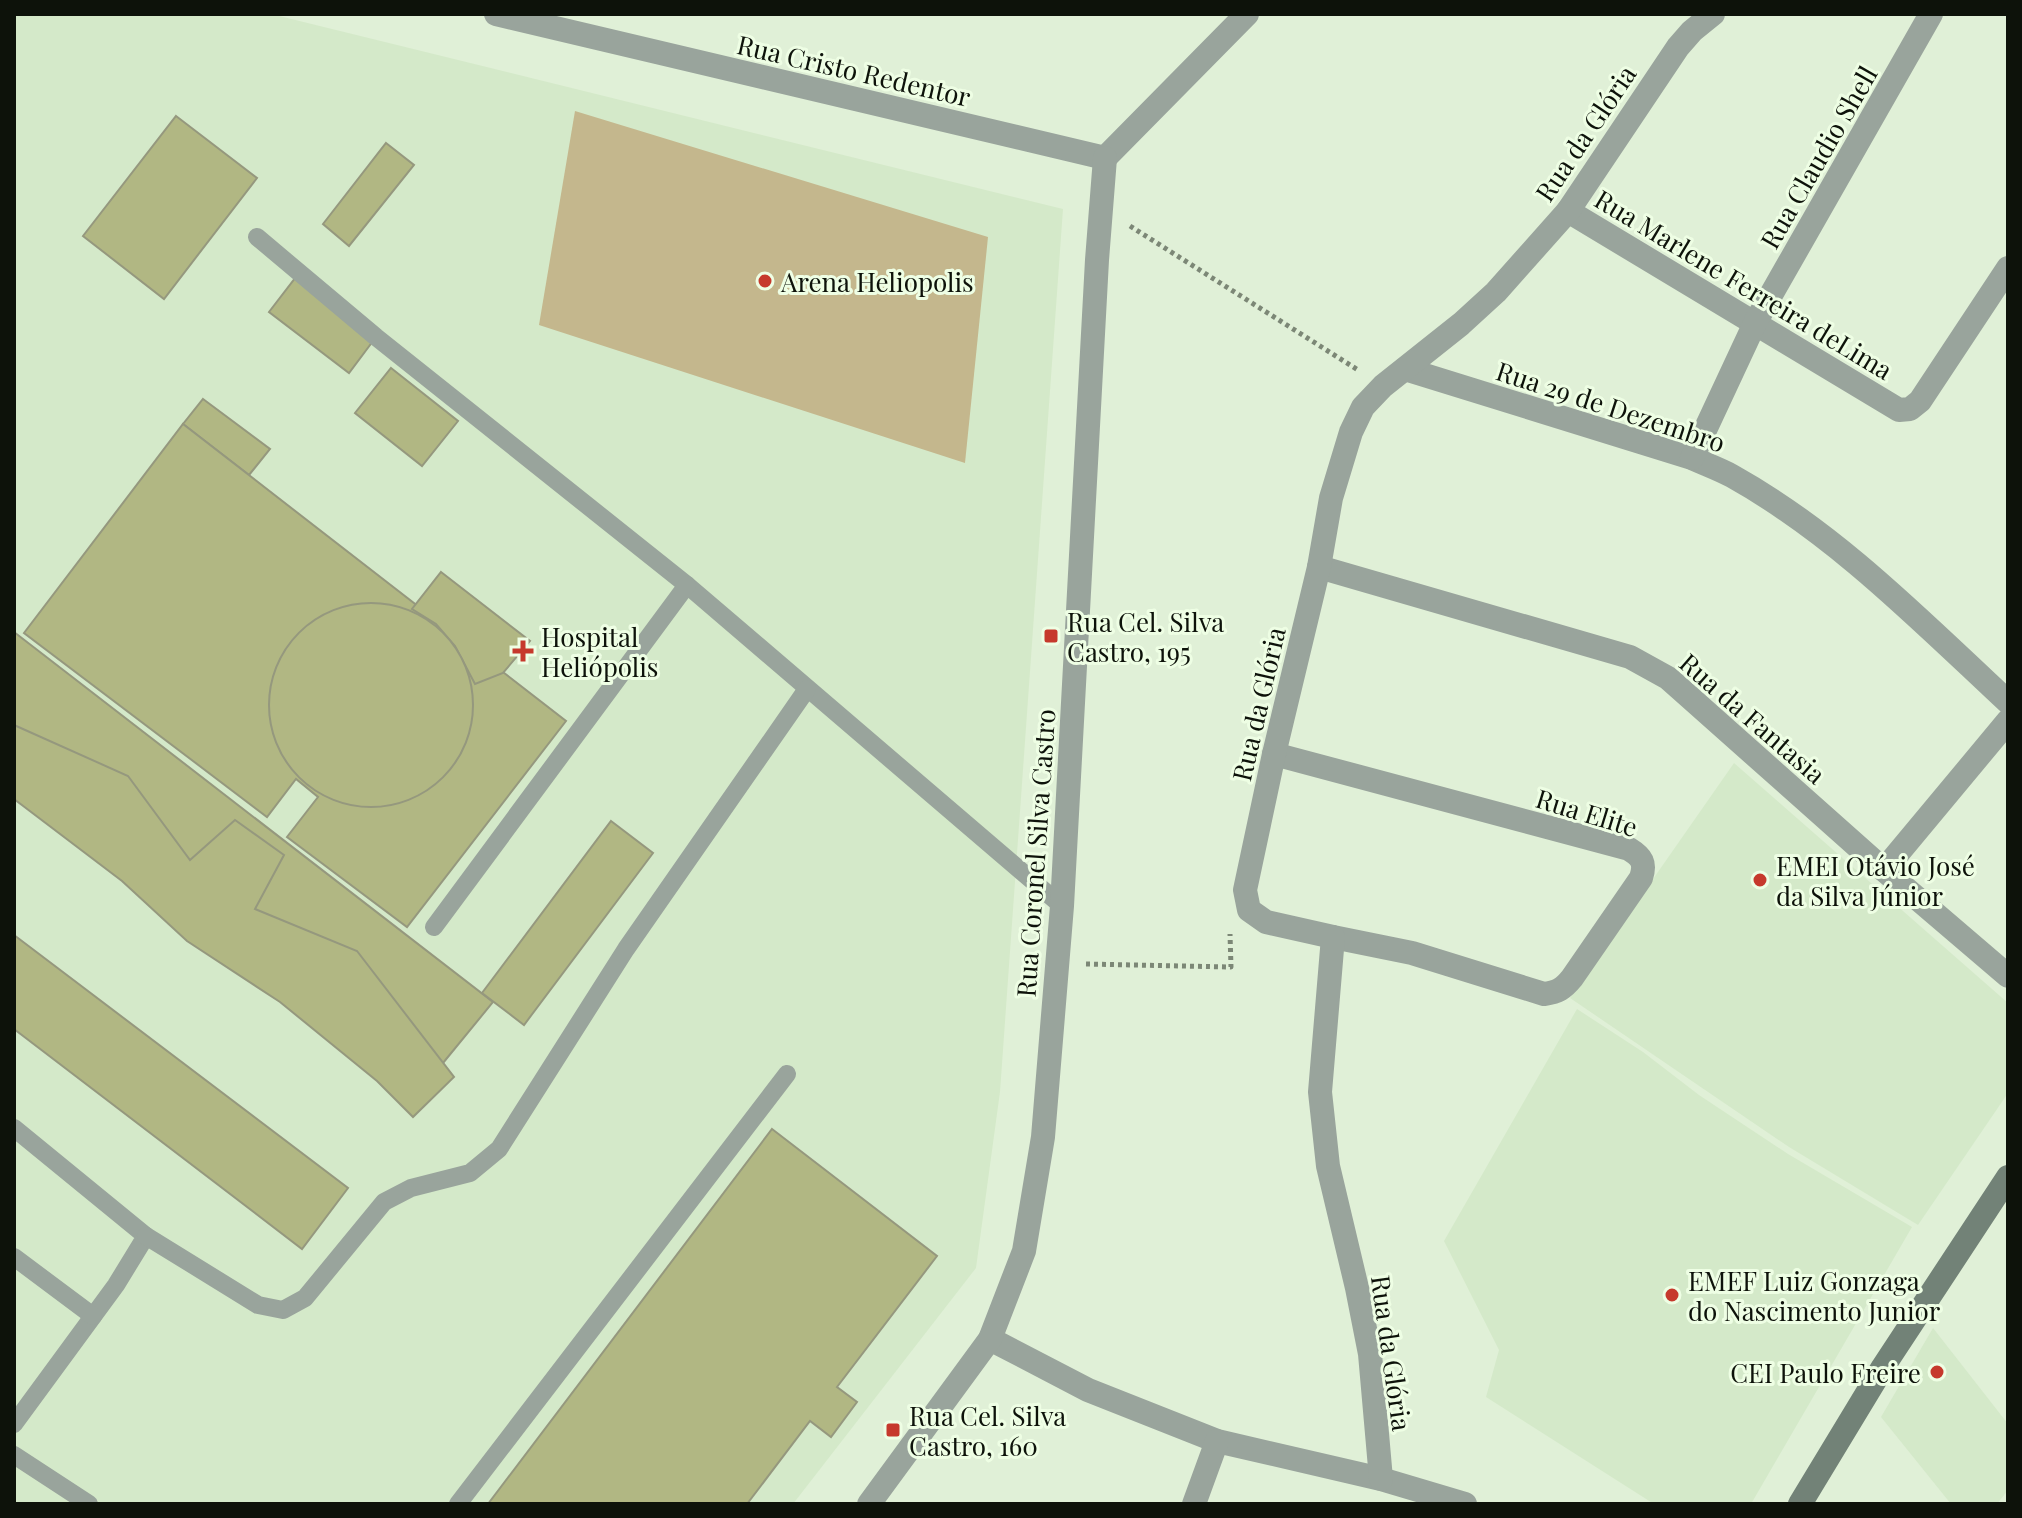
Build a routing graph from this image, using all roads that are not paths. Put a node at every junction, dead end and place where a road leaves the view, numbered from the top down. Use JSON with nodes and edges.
{"nodes":[{"id":1,"x":1247,"y":14,"type":"edge"},
{"id":2,"x":1713,"y":14,"type":"edge"},
{"id":3,"x":1931,"y":14,"type":"edge"},
{"id":4,"x":508,"y":15,"type":"edge"},
{"id":5,"x":1105,"y":158,"type":"junction"},
{"id":6,"x":1568,"y":211,"type":"junction"},
{"id":7,"x":257,"y":237,"type":"dead end"},
{"id":8,"x":2008,"y":268,"type":"edge"},
{"id":9,"x":1755,"y":323,"type":"junction"},
{"id":10,"x":1405,"y":369,"type":"junction"},
{"id":11,"x":1692,"y":458,"type":"junction"},
{"id":12,"x":1319,"y":567,"type":"junction"},
{"id":13,"x":687,"y":585,"type":"junction"},
{"id":14,"x":807,"y":689,"type":"junction"},
{"id":15,"x":2008,"y":702,"type":"edge"},
{"id":16,"x":2008,"y":721,"type":"edge"},
{"id":17,"x":1274,"y":754,"type":"junction"},
{"id":18,"x":1884,"y":870,"type":"junction"},
{"id":19,"x":1062,"y":906,"type":"junction"},
{"id":20,"x":434,"y":927,"type":"dead end"},
{"id":21,"x":1333,"y":937,"type":"junction"},
{"id":22,"x":2008,"y":976,"type":"edge"},
{"id":23,"x":787,"y":1074,"type":"dead end"},
{"id":24,"x":14,"y":1128,"type":"edge"},
{"id":25,"x":2008,"y":1177,"type":"edge"},
{"id":26,"x":146,"y":1236,"type":"junction"},
{"id":27,"x":14,"y":1257,"type":"edge"},
{"id":28,"x":93,"y":1316,"type":"junction"},
{"id":29,"x":990,"y":1339,"type":"junction"},
{"id":30,"x":14,"y":1424,"type":"edge"},
{"id":31,"x":1217,"y":1441,"type":"junction"},
{"id":32,"x":14,"y":1455,"type":"edge"},
{"id":33,"x":1381,"y":1479,"type":"junction"},
{"id":34,"x":89,"y":1504,"type":"edge"},
{"id":35,"x":458,"y":1504,"type":"edge"},
{"id":36,"x":869,"y":1504,"type":"edge"},
{"id":37,"x":1194,"y":1504,"type":"edge"},
{"id":38,"x":1465,"y":1504,"type":"edge"},
{"id":39,"x":1800,"y":1504,"type":"edge"}],
"edges":[{"from":1,"to":5,"type":"street"},
{"from":2,"to":6,"type":"street","name":"Rua da Glória"},
{"from":3,"to":9,"type":"street","name":"Rua Claudio Shell"},
{"from":4,"to":5,"type":"lane"},
{"from":5,"to":19,"type":"street","name":"Rua Coronel Silva Castro"},
{"from":6,"to":9,"type":"street","name":"Rua Marlene Ferreira deLima"},
{"from":6,"to":10,"type":"street","name":"Rua da Glória"},
{"from":7,"to":13,"type":"lane"},
{"from":8,"to":9,"type":"street","name":"Rua Marlene Ferreira deLima"},
{"from":9,"to":11,"type":"street","name":"Rua Claudio Shell"},
{"from":10,"to":11,"type":"street","name":"Rua 29 de Dezembro"},
{"from":10,"to":12,"type":"street","name":"Rua da Glória"},
{"from":11,"to":15,"type":"street","name":"Rua 29 de Dezembro"},
{"from":12,"to":17,"type":"street","name":"Rua da Glória"},
{"from":12,"to":18,"type":"street","name":"Rua da Fantasia"},
{"from":13,"to":14,"type":"lane"},
{"from":13,"to":20,"type":"lane"},
{"from":14,"to":19,"type":"lane"},
{"from":14,"to":26,"type":"lane"},
{"from":16,"to":18,"type":"street"},
{"from":17,"to":21,"type":"street","name":"Rua da Glória"},
{"from":17,"to":21,"type":"street","name":"Rua Elite"},
{"from":18,"to":22,"type":"street","name":"Rua da Fantasia"},
{"from":19,"to":29,"type":"street","name":"Rua Coronel Silva Castro"},
{"from":21,"to":33,"type":"street","name":"Rua da Glória"},
{"from":23,"to":35,"type":"lane"},
{"from":24,"to":26,"type":"lane"},
{"from":25,"to":39,"type":"main road"},
{"from":26,"to":28,"type":"lane"},
{"from":27,"to":28,"type":"lane"},
{"from":28,"to":30,"type":"lane"},
{"from":29,"to":31,"type":"street"},
{"from":29,"to":36,"type":"street","name":"Rua Coronel Silva Castro"},
{"from":31,"to":33,"type":"street"},
{"from":31,"to":37,"type":"street"},
{"from":32,"to":34,"type":"lane"},
{"from":33,"to":38,"type":"street"}]}
